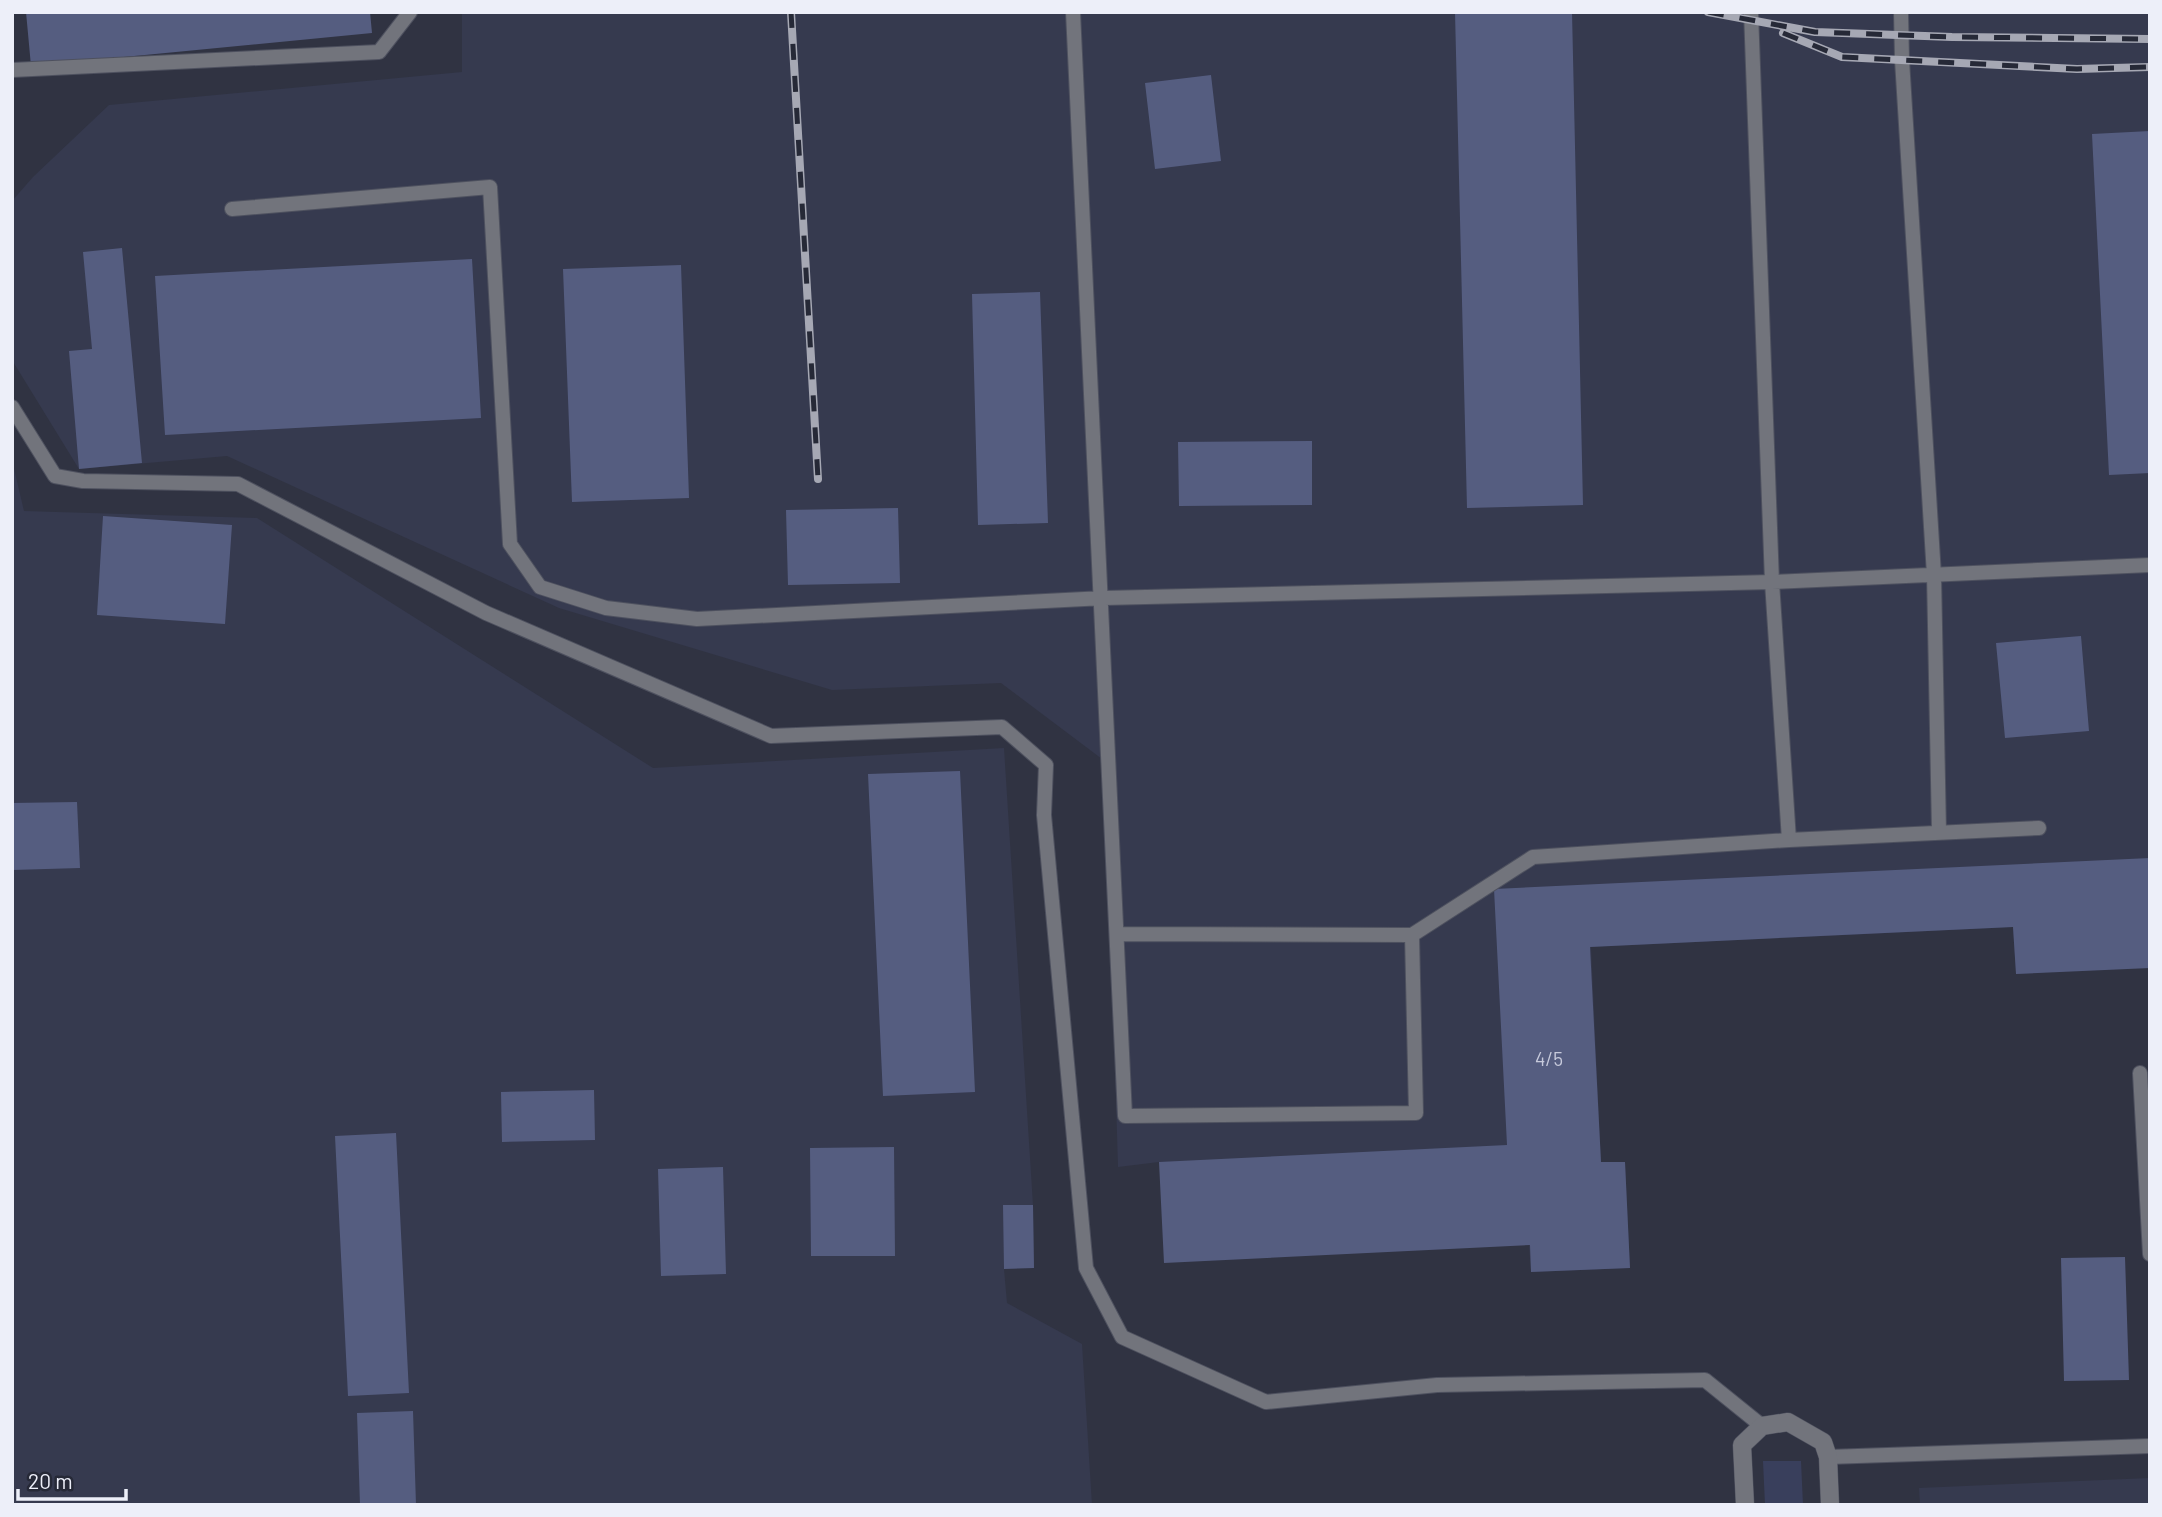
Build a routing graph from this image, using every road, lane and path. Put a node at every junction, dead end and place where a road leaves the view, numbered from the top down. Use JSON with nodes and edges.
{"nodes":[{"id":1,"x":410,"y":12,"type":"edge"},
{"id":2,"x":1073,"y":12,"type":"edge"},
{"id":3,"x":1751,"y":12,"type":"edge"},
{"id":4,"x":1901,"y":12,"type":"edge"},
{"id":5,"x":12,"y":70,"type":"edge"},
{"id":6,"x":232,"y":209,"type":"dead end"},
{"id":7,"x":12,"y":407,"type":"edge"},
{"id":8,"x":2150,"y":565,"type":"edge"},
{"id":9,"x":1934,"y":575,"type":"junction"},
{"id":10,"x":1772,"y":582,"type":"junction"},
{"id":11,"x":1104,"y":598,"type":"junction"},
{"id":12,"x":2039,"y":828,"type":"dead end"},
{"id":13,"x":1939,"y":832,"type":"junction"},
{"id":14,"x":1789,"y":840,"type":"junction"},
{"id":15,"x":1118,"y":934,"type":"junction"},
{"id":16,"x":1412,"y":935,"type":"junction"},
{"id":17,"x":2140,"y":1073,"type":"dead end"},
{"id":18,"x":2150,"y":1254,"type":"edge"},
{"id":19,"x":1762,"y":1426,"type":"junction"},
{"id":20,"x":2150,"y":1446,"type":"edge"},
{"id":21,"x":1828,"y":1457,"type":"junction"},
{"id":22,"x":1745,"y":1505,"type":"edge"},
{"id":23,"x":1830,"y":1505,"type":"edge"}],
"edges":[{"from":1,"to":5,"type":"lane"},
{"from":2,"to":11,"type":"lane"},
{"from":3,"to":10,"type":"lane"},
{"from":4,"to":9,"type":"lane"},
{"from":6,"to":11,"type":"lane"},
{"from":7,"to":19,"type":"lane"},
{"from":8,"to":9,"type":"lane"},
{"from":9,"to":10,"type":"lane"},
{"from":9,"to":13,"type":"lane"},
{"from":10,"to":11,"type":"lane"},
{"from":10,"to":14,"type":"lane"},
{"from":11,"to":15,"type":"lane"},
{"from":12,"to":13,"type":"lane"},
{"from":13,"to":14,"type":"lane"},
{"from":14,"to":16,"type":"lane"},
{"from":15,"to":16,"type":"lane"},
{"from":15,"to":16,"type":"lane"},
{"from":17,"to":18,"type":"lane"},
{"from":19,"to":21,"type":"street"},
{"from":19,"to":22,"type":"street"},
{"from":20,"to":21,"type":"lane"},
{"from":21,"to":23,"type":"street"}]}
